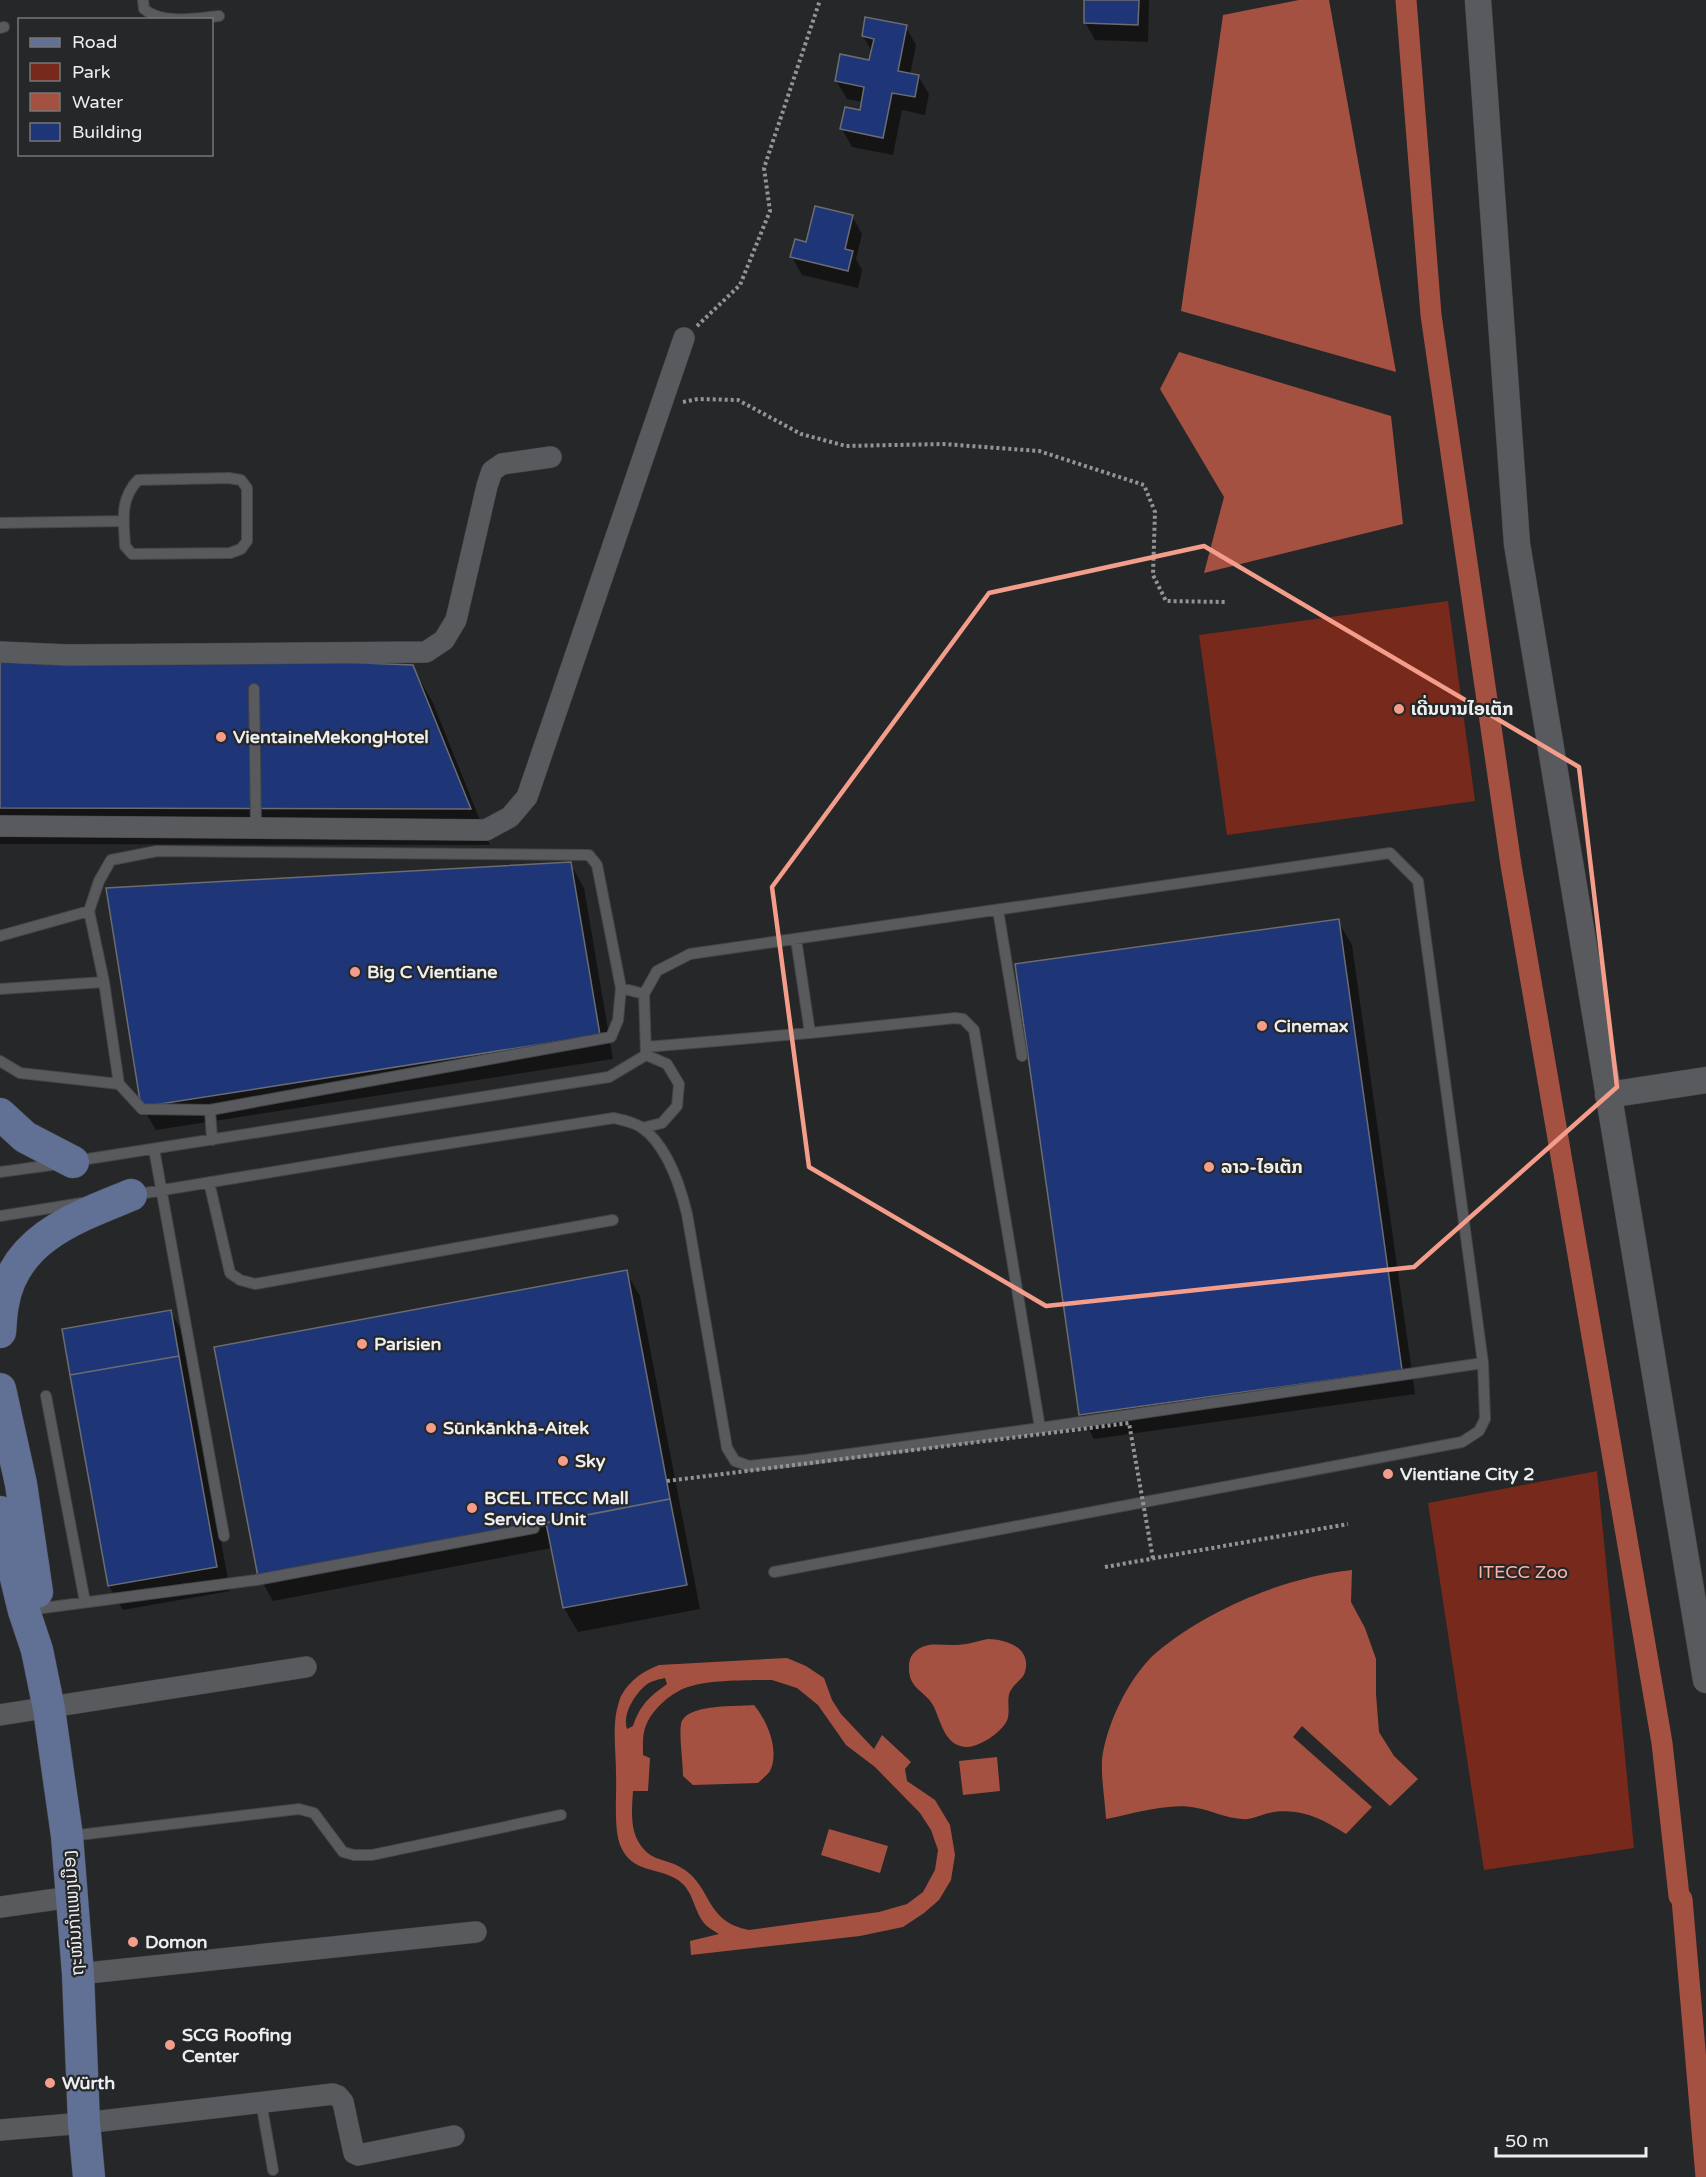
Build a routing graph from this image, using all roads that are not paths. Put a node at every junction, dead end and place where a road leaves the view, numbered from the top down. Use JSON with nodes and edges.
{"nodes":[{"id":1,"x":143,"y":0,"type":"edge"},
{"id":2,"x":1478,"y":0,"type":"edge"},
{"id":3,"x":219,"y":16,"type":"dead end"},
{"id":4,"x":684,"y":338,"type":"road end"},
{"id":5,"x":551,"y":457,"type":"dead end"},
{"id":6,"x":124,"y":521,"type":"junction"},
{"id":7,"x":0,"y":523,"type":"edge"},
{"id":8,"x":0,"y":652,"type":"edge"},
{"id":9,"x":254,"y":689,"type":"dead end"},
{"id":10,"x":0,"y":826,"type":"edge"},
{"id":11,"x":159,"y":827,"type":"junction"},
{"id":12,"x":256,"y":828,"type":"junction"},
{"id":13,"x":157,"y":850,"type":"junction"},
{"id":14,"x":998,"y":910,"type":"junction"},
{"id":15,"x":89,"y":911,"type":"junction"},
{"id":16,"x":0,"y":936,"type":"edge"},
{"id":17,"x":796,"y":939,"type":"junction"},
{"id":18,"x":104,"y":982,"type":"junction"},
{"id":19,"x":621,"y":988,"type":"junction"},
{"id":20,"x":0,"y":989,"type":"edge"},
{"id":21,"x":644,"y":994,"type":"junction"},
{"id":22,"x":810,"y":1033,"type":"junction"},
{"id":23,"x":646,"y":1051,"type":"junction"},
{"id":24,"x":1022,"y":1056,"type":"dead end"},
{"id":25,"x":0,"y":1061,"type":"edge"},
{"id":26,"x":1706,"y":1080,"type":"edge"},
{"id":27,"x":119,"y":1084,"type":"junction"},
{"id":28,"x":1608,"y":1095,"type":"junction"},
{"id":29,"x":210,"y":1110,"type":"junction"},
{"id":30,"x":0,"y":1114,"type":"edge"},
{"id":31,"x":642,"y":1128,"type":"junction"},
{"id":32,"x":212,"y":1140,"type":"junction"},
{"id":33,"x":154,"y":1149,"type":"junction"},
{"id":34,"x":73,"y":1162,"type":"junction"},
{"id":35,"x":0,"y":1172,"type":"edge"},
{"id":36,"x":209,"y":1182,"type":"junction"},
{"id":37,"x":146,"y":1193,"type":"junction"},
{"id":38,"x":0,"y":1216,"type":"edge"},
{"id":39,"x":613,"y":1220,"type":"dead end"},
{"id":40,"x":0,"y":1332,"type":"edge"},
{"id":41,"x":1484,"y":1363,"type":"junction"},
{"id":42,"x":0,"y":1389,"type":"edge"},
{"id":43,"x":46,"y":1396,"type":"dead end"},
{"id":44,"x":1040,"y":1428,"type":"junction"},
{"id":45,"x":0,"y":1512,"type":"edge"},
{"id":46,"x":534,"y":1528,"type":"dead end"},
{"id":47,"x":224,"y":1536,"type":"dead end"},
{"id":48,"x":774,"y":1572,"type":"dead end"},
{"id":49,"x":1699,"y":1594,"type":"edge"},
{"id":50,"x":85,"y":1602,"type":"junction"},
{"id":51,"x":32,"y":1610,"type":"junction"},
{"id":52,"x":306,"y":1667,"type":"dead end"},
{"id":53,"x":1706,"y":1680,"type":"edge"},
{"id":54,"x":49,"y":1709,"type":"junction"},
{"id":55,"x":0,"y":1715,"type":"edge"},
{"id":56,"x":561,"y":1815,"type":"dead end"},
{"id":57,"x":67,"y":1836,"type":"junction"},
{"id":58,"x":71,"y":1897,"type":"junction"},
{"id":59,"x":0,"y":1907,"type":"edge"},
{"id":60,"x":476,"y":1932,"type":"dead end"},
{"id":61,"x":78,"y":1974,"type":"junction"},
{"id":62,"x":261,"y":2102,"type":"junction"},
{"id":63,"x":84,"y":2123,"type":"junction"},
{"id":64,"x":0,"y":2130,"type":"edge"},
{"id":65,"x":454,"y":2136,"type":"dead end"},
{"id":66,"x":273,"y":2170,"type":"dead end"},
{"id":67,"x":89,"y":2177,"type":"edge"}],
"edges":[{"from":1,"to":3,"type":"lane"},
{"from":2,"to":28,"type":"street"},
{"from":4,"to":12,"type":"street"},
{"from":5,"to":8,"type":"street"},
{"from":6,"to":6,"type":"lane"},
{"from":6,"to":7,"type":"lane"},
{"from":9,"to":12,"type":"lane"},
{"from":10,"to":11,"type":"street"},
{"from":11,"to":12,"type":"street"},
{"from":11,"to":13,"type":"lane"},
{"from":13,"to":15,"type":"lane"},
{"from":13,"to":19,"type":"lane"},
{"from":14,"to":17,"type":"lane"},
{"from":14,"to":24,"type":"lane"},
{"from":14,"to":41,"type":"lane"},
{"from":15,"to":16,"type":"lane"},
{"from":15,"to":18,"type":"lane"},
{"from":17,"to":21,"type":"lane"},
{"from":17,"to":22,"type":"lane"},
{"from":18,"to":20,"type":"lane"},
{"from":18,"to":27,"type":"lane"},
{"from":19,"to":21,"type":"lane"},
{"from":19,"to":29,"type":"lane"},
{"from":21,"to":23,"type":"lane"},
{"from":22,"to":23,"type":"lane"},
{"from":22,"to":44,"type":"lane"},
{"from":23,"to":31,"type":"lane"},
{"from":23,"to":32,"type":"lane"},
{"from":25,"to":27,"type":"lane"},
{"from":26,"to":28,"type":"street"},
{"from":27,"to":29,"type":"lane"},
{"from":28,"to":49,"type":"street"},
{"from":29,"to":32,"type":"lane"},
{"from":30,"to":34,"type":"main road"},
{"from":31,"to":36,"type":"lane"},
{"from":31,"to":44,"type":"lane"},
{"from":32,"to":33,"type":"lane"},
{"from":33,"to":34,"type":"lane"},
{"from":33,"to":37,"type":"lane"},
{"from":34,"to":35,"type":"lane"},
{"from":36,"to":37,"type":"lane"},
{"from":36,"to":39,"type":"lane"},
{"from":37,"to":38,"type":"lane"},
{"from":37,"to":40,"type":"main road"},
{"from":37,"to":47,"type":"lane"},
{"from":41,"to":44,"type":"lane"},
{"from":41,"to":48,"type":"lane"},
{"from":42,"to":51,"type":"main road","name":"ຖະໜົນກຳແພງເມືອງ"},
{"from":43,"to":50,"type":"lane"},
{"from":45,"to":51,"type":"main road","name":"ຖະໜົນກຳແພງເມືອງ"},
{"from":46,"to":50,"type":"lane"},
{"from":49,"to":53,"type":"street"},
{"from":50,"to":51,"type":"lane"},
{"from":51,"to":54,"type":"main road","name":"ຖະໜົນກຳແພງເມືອງ"},
{"from":52,"to":54,"type":"street"},
{"from":54,"to":55,"type":"street"},
{"from":54,"to":57,"type":"main road","name":"ຖະໜົນກຳແພງເມືອງ"},
{"from":56,"to":57,"type":"lane"},
{"from":57,"to":58,"type":"main road","name":"ຖະໜົນກຳແພງເມືອງ"},
{"from":58,"to":59,"type":"street"},
{"from":58,"to":61,"type":"main road","name":"ຖະໜົນກຳແພງເມືອງ"},
{"from":60,"to":61,"type":"street"},
{"from":61,"to":63,"type":"main road","name":"ຖະໜົນກຳແພງເມືອງ"},
{"from":62,"to":63,"type":"street"},
{"from":62,"to":65,"type":"street"},
{"from":62,"to":66,"type":"lane"},
{"from":63,"to":64,"type":"street"},
{"from":63,"to":67,"type":"main road","name":"ຖະໜົນກຳແພງເມືອງ"}]}
